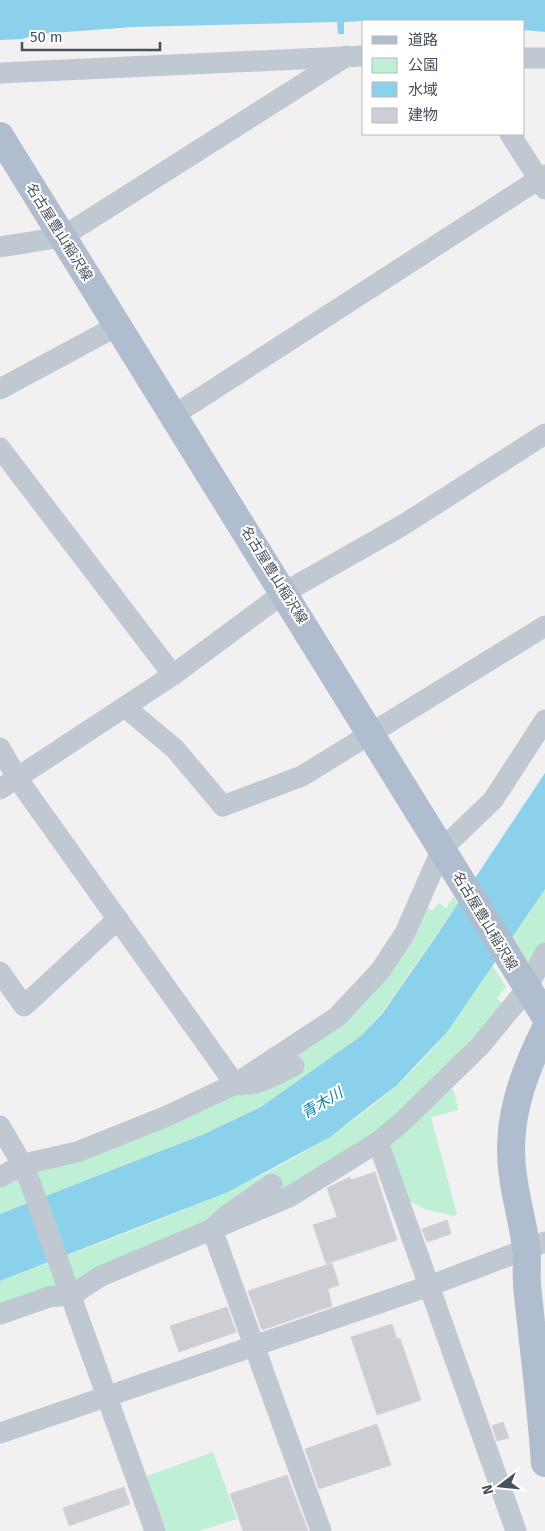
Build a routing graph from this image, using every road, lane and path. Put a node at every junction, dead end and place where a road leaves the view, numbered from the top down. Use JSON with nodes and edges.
{"nodes":[{"id":1,"x":356,"y":56,"type":"edge"},
{"id":2,"x":525,"y":58,"type":"edge"},
{"id":3,"x":545,"y":58,"type":"edge"},
{"id":4,"x":0,"y":73,"type":"edge"},
{"id":5,"x":511,"y":135,"type":"edge"},
{"id":6,"x":0,"y":136,"type":"edge"},
{"id":7,"x":543,"y":181,"type":"edge"},
{"id":8,"x":62,"y":237,"type":"junction"},
{"id":9,"x":0,"y":247,"type":"edge"},
{"id":10,"x":117,"y":326,"type":"junction"},
{"id":11,"x":0,"y":390,"type":"edge"},
{"id":12,"x":174,"y":415,"type":"junction"},
{"id":13,"x":545,"y":434,"type":"edge"},
{"id":14,"x":0,"y":448,"type":"edge"},
{"id":15,"x":285,"y":592,"type":"junction"},
{"id":16,"x":545,"y":626,"type":"edge"},
{"id":17,"x":173,"y":675,"type":"junction"},
{"id":18,"x":124,"y":707,"type":"junction"},
{"id":19,"x":545,"y":720,"type":"edge"},
{"id":20,"x":371,"y":734,"type":"junction"},
{"id":21,"x":0,"y":748,"type":"edge"},
{"id":22,"x":9,"y":784,"type":"edge"},
{"id":23,"x":445,"y":855,"type":"junction"},
{"id":24,"x":118,"y":919,"type":"junction"},
{"id":25,"x":545,"y":953,"type":"edge"},
{"id":26,"x":0,"y":972,"type":"edge"},
{"id":27,"x":537,"y":1005,"type":"edge"},
{"id":28,"x":294,"y":1066,"type":"dead end"},
{"id":29,"x":235,"y":1084,"type":"junction"},
{"id":30,"x":0,"y":1126,"type":"edge"},
{"id":31,"x":378,"y":1142,"type":"junction"},
{"id":32,"x":25,"y":1168,"type":"junction"},
{"id":33,"x":0,"y":1177,"type":"edge"},
{"id":34,"x":272,"y":1184,"type":"dead end"},
{"id":35,"x":212,"y":1229,"type":"junction"},
{"id":36,"x":536,"y":1246,"type":"edge"},
{"id":37,"x":429,"y":1286,"type":"junction"},
{"id":38,"x":70,"y":1291,"type":"junction"},
{"id":39,"x":0,"y":1314,"type":"edge"},
{"id":40,"x":545,"y":1314,"type":"edge"},
{"id":41,"x":254,"y":1346,"type":"junction"},
{"id":42,"x":107,"y":1397,"type":"junction"},
{"id":43,"x":0,"y":1433,"type":"edge"},
{"id":44,"x":545,"y":1463,"type":"edge"},
{"id":45,"x":154,"y":1531,"type":"edge"},
{"id":46,"x":321,"y":1531,"type":"edge"},
{"id":47,"x":516,"y":1531,"type":"edge"}],
"edges":[{"from":1,"to":4,"type":"street"},
{"from":1,"to":8,"type":"street"},
{"from":2,"to":3,"type":"street"},
{"from":5,"to":7,"type":"street"},
{"from":6,"to":8,"type":"main road","name":"名古屋豊山稲沢線"},
{"from":7,"to":12,"type":"street"},
{"from":8,"to":9,"type":"street"},
{"from":8,"to":10,"type":"main road","name":"名古屋豊山稲沢線"},
{"from":10,"to":11,"type":"street"},
{"from":10,"to":12,"type":"main road","name":"名古屋豊山稲沢線"},
{"from":12,"to":15,"type":"main road","name":"名古屋豊山稲沢線"},
{"from":13,"to":15,"type":"street"},
{"from":14,"to":17,"type":"street"},
{"from":15,"to":17,"type":"street"},
{"from":15,"to":20,"type":"main road","name":"名古屋豊山稲沢線"},
{"from":16,"to":20,"type":"street"},
{"from":17,"to":18,"type":"street"},
{"from":18,"to":20,"type":"street"},
{"from":18,"to":22,"type":"street"},
{"from":19,"to":23,"type":"street"},
{"from":20,"to":23,"type":"main road","name":"名古屋豊山稲沢線"},
{"from":21,"to":22,"type":"street"},
{"from":22,"to":24,"type":"street"},
{"from":23,"to":27,"type":"main road","name":"名古屋豊山稲沢線"},
{"from":23,"to":29,"type":"street"},
{"from":24,"to":26,"type":"street"},
{"from":24,"to":29,"type":"street"},
{"from":25,"to":27,"type":"street"},
{"from":27,"to":31,"type":"street"},
{"from":27,"to":36,"type":"main road"},
{"from":28,"to":29,"type":"street"},
{"from":29,"to":32,"type":"street"},
{"from":30,"to":32,"type":"street"},
{"from":31,"to":35,"type":"street"},
{"from":31,"to":37,"type":"street"},
{"from":32,"to":33,"type":"street"},
{"from":32,"to":38,"type":"street"},
{"from":34,"to":35,"type":"street"},
{"from":35,"to":38,"type":"street"},
{"from":35,"to":41,"type":"street"},
{"from":36,"to":37,"type":"street"},
{"from":36,"to":40,"type":"main road"},
{"from":36,"to":44,"type":"main road"},
{"from":37,"to":41,"type":"street"},
{"from":37,"to":47,"type":"street"},
{"from":38,"to":39,"type":"street"},
{"from":38,"to":42,"type":"street"},
{"from":41,"to":42,"type":"street"},
{"from":41,"to":46,"type":"street"},
{"from":42,"to":43,"type":"street"},
{"from":42,"to":45,"type":"street"}]}
